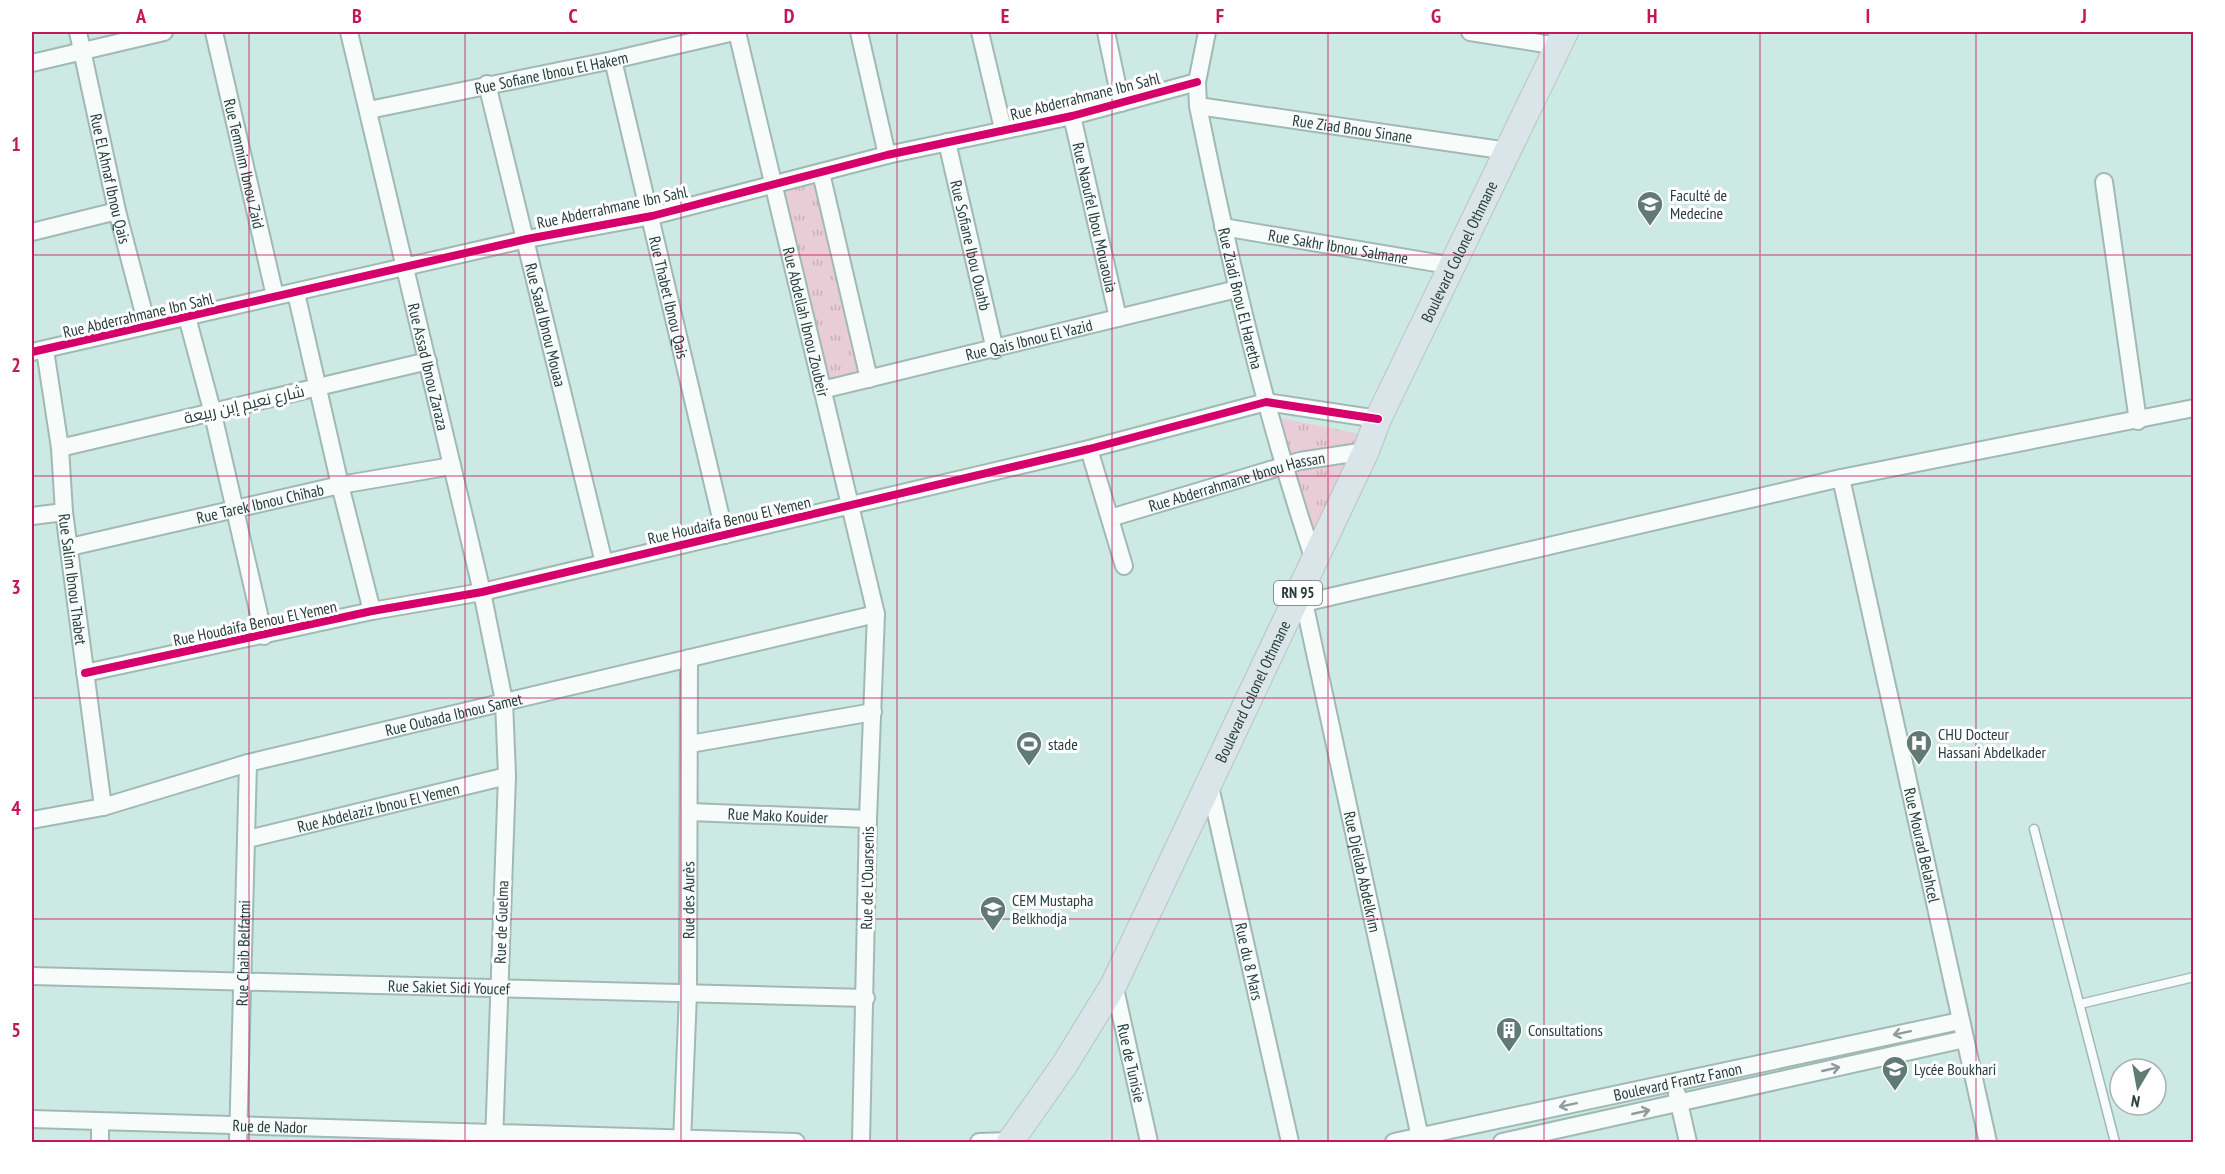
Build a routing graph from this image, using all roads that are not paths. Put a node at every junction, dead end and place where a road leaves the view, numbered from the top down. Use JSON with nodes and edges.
{"nodes":[{"id":1,"x":78,"y":32,"type":"edge"},
{"id":2,"x":164,"y":32,"type":"edge"},
{"id":3,"x":214,"y":32,"type":"edge"},
{"id":4,"x":348,"y":32,"type":"edge"},
{"id":5,"x":736,"y":32,"type":"edge"},
{"id":6,"x":859,"y":32,"type":"edge"},
{"id":7,"x":980,"y":32,"type":"edge"},
{"id":8,"x":1106,"y":32,"type":"edge"},
{"id":9,"x":1207,"y":32,"type":"edge"},
{"id":10,"x":1470,"y":32,"type":"edge"},
{"id":11,"x":1561,"y":39,"type":"edge"},
{"id":12,"x":83,"y":52,"type":"junction"},
{"id":13,"x":613,"y":60,"type":"junction"},
{"id":14,"x":32,"y":63,"type":"edge"},
{"id":15,"x":1197,"y":82,"type":"junction"},
{"id":16,"x":487,"y":84,"type":"junction"},
{"id":17,"x":1121,"y":103,"type":"junction"},
{"id":18,"x":1198,"y":106,"type":"junction"},
{"id":19,"x":369,"y":110,"type":"junction"},
{"id":20,"x":1072,"y":116,"type":"junction"},
{"id":21,"x":1003,"y":129,"type":"junction"},
{"id":22,"x":947,"y":142,"type":"junction"},
{"id":23,"x":1508,"y":151,"type":"junction"},
{"id":24,"x":887,"y":155,"type":"junction"},
{"id":25,"x":821,"y":173,"type":"junction"},
{"id":26,"x":2104,"y":182,"type":"dead end"},
{"id":27,"x":772,"y":183,"type":"junction"},
{"id":28,"x":117,"y":211,"type":"junction"},
{"id":29,"x":652,"y":216,"type":"junction"},
{"id":30,"x":1223,"y":227,"type":"junction"},
{"id":31,"x":32,"y":232,"type":"edge"},
{"id":32,"x":527,"y":239,"type":"junction"},
{"id":33,"x":405,"y":266,"type":"junction"},
{"id":34,"x":1454,"y":266,"type":"junction"},
{"id":35,"x":1237,"y":289,"type":"junction"},
{"id":36,"x":296,"y":293,"type":"junction"},
{"id":37,"x":275,"y":296,"type":"junction"},
{"id":38,"x":187,"y":317,"type":"junction"},
{"id":39,"x":1118,"y":318,"type":"junction"},
{"id":40,"x":147,"y":325,"type":"junction"},
{"id":41,"x":995,"y":350,"type":"junction"},
{"id":42,"x":38,"y":351,"type":"edge"},
{"id":43,"x":428,"y":360,"type":"junction"},
{"id":44,"x":869,"y":379,"type":"junction"},
{"id":45,"x":319,"y":387,"type":"junction"},
{"id":46,"x":822,"y":390,"type":"junction"},
{"id":47,"x":1266,"y":402,"type":"junction"},
{"id":48,"x":2193,"y":408,"type":"edge"},
{"id":49,"x":212,"y":410,"type":"junction"},
{"id":50,"x":1378,"y":419,"type":"junction"},
{"id":51,"x":2138,"y":421,"type":"junction"},
{"id":52,"x":60,"y":448,"type":"junction"},
{"id":53,"x":1089,"y":450,"type":"junction"},
{"id":54,"x":1366,"y":451,"type":"junction"},
{"id":55,"x":452,"y":466,"type":"junction"},
{"id":56,"x":1282,"y":467,"type":"junction"},
{"id":57,"x":1841,"y":478,"type":"junction"},
{"id":58,"x":340,"y":485,"type":"junction"},
{"id":59,"x":849,"y":506,"type":"junction"},
{"id":60,"x":234,"y":508,"type":"junction"},
{"id":61,"x":64,"y":512,"type":"junction"},
{"id":62,"x":32,"y":516,"type":"edge"},
{"id":63,"x":1110,"y":518,"type":"junction"},
{"id":64,"x":725,"y":535,"type":"junction"},
{"id":65,"x":70,"y":547,"type":"junction"},
{"id":66,"x":1314,"y":560,"type":"junction"},
{"id":67,"x":604,"y":563,"type":"junction"},
{"id":68,"x":1124,"y":566,"type":"dead end"},
{"id":69,"x":482,"y":592,"type":"junction"},
{"id":70,"x":1297,"y":604,"type":"junction"},
{"id":71,"x":372,"y":611,"type":"junction"},
{"id":72,"x":876,"y":614,"type":"junction"},
{"id":73,"x":264,"y":636,"type":"junction"},
{"id":74,"x":689,"y":658,"type":"junction"},
{"id":75,"x":85,"y":673,"type":"junction"},
{"id":76,"x":504,"y":701,"type":"junction"},
{"id":77,"x":873,"y":712,"type":"junction"},
{"id":78,"x":690,"y":744,"type":"junction"},
{"id":79,"x":248,"y":763,"type":"junction"},
{"id":80,"x":507,"y":776,"type":"junction"},
{"id":81,"x":1209,"y":781,"type":"junction"},
{"id":82,"x":103,"y":807,"type":"junction"},
{"id":83,"x":690,"y":812,"type":"junction"},
{"id":84,"x":868,"y":819,"type":"junction"},
{"id":85,"x":32,"y":820,"type":"edge"},
{"id":86,"x":2034,"y":829,"type":"dead end"},
{"id":87,"x":248,"y":838,"type":"junction"},
{"id":88,"x":32,"y":976,"type":"edge"},
{"id":89,"x":2193,"y":977,"type":"edge"},
{"id":90,"x":241,"y":983,"type":"junction"},
{"id":91,"x":1114,"y":984,"type":"junction"},
{"id":92,"x":498,"y":989,"type":"junction"},
{"id":93,"x":688,"y":993,"type":"junction"},
{"id":94,"x":866,"y":998,"type":"junction"},
{"id":95,"x":2080,"y":1004,"type":"junction"},
{"id":96,"x":1960,"y":1021,"type":"junction"},
{"id":97,"x":1965,"y":1039,"type":"junction"},
{"id":98,"x":1675,"y":1081,"type":"junction"},
{"id":99,"x":1601,"y":1097,"type":"junction"},
{"id":100,"x":1679,"y":1103,"type":"junction"},
{"id":101,"x":32,"y":1119,"type":"edge"},
{"id":102,"x":1606,"y":1119,"type":"junction"},
{"id":103,"x":100,"y":1124,"type":"junction"},
{"id":104,"x":239,"y":1125,"type":"junction"},
{"id":105,"x":495,"y":1138,"type":"edge"},
{"id":106,"x":1550,"y":1138,"type":"edge"},
{"id":107,"x":1420,"y":1140,"type":"edge"},
{"id":108,"x":682,"y":1141,"type":"edge"},
{"id":109,"x":1011,"y":1142,"type":"edge"},
{"id":110,"x":100,"y":1143,"type":"edge"},
{"id":111,"x":238,"y":1143,"type":"edge"},
{"id":112,"x":796,"y":1143,"type":"edge"},
{"id":113,"x":861,"y":1143,"type":"edge"},
{"id":114,"x":979,"y":1143,"type":"edge"},
{"id":115,"x":1149,"y":1143,"type":"edge"},
{"id":116,"x":1290,"y":1143,"type":"edge"},
{"id":117,"x":1394,"y":1143,"type":"edge"},
{"id":118,"x":1502,"y":1143,"type":"edge"},
{"id":119,"x":1688,"y":1143,"type":"edge"},
{"id":120,"x":1988,"y":1143,"type":"edge"},
{"id":121,"x":2115,"y":1143,"type":"edge"}],
"edges":[{"from":1,"to":12,"type":"street","name":"Rue El Ahnaf Ibnou Qais"},
{"from":2,"to":12,"type":"street"},
{"from":3,"to":37,"type":"street","name":"Rue Temmim Ibnou Zaid"},
{"from":4,"to":19,"type":"street","name":"Rue Assad Ibnou Zaraza"},
{"from":5,"to":13,"type":"street","name":"Rue Sofiane Ibnou El Hakem"},
{"from":5,"to":27,"type":"street","name":"Rue Abdellah Ibnou Zoubeir"},
{"from":6,"to":24,"type":"street"},
{"from":7,"to":21,"type":"street"},
{"from":8,"to":17,"type":"street"},
{"from":9,"to":15,"type":"street","name":"Rue Ziadi Bnou El Haretha"},
{"from":10,"to":11,"type":"street"},
{"from":11,"to":23,"type":"main road","name":"Boulevard Colonel Othmane","number":"RN 95"},
{"from":12,"to":14,"type":"street"},
{"from":12,"to":28,"type":"street","name":"Rue El Ahnaf Ibnou Qais"},
{"from":13,"to":16,"type":"street","name":"Rue Sofiane Ibnou El Hakem"},
{"from":13,"to":29,"type":"street","name":"Rue Thabet Ibnou Qais"},
{"from":15,"to":17,"type":"street","name":"Rue Abderrahmane Ibn Sahl"},
{"from":15,"to":18,"type":"street","name":"Rue Ziadi Bnou El Haretha"},
{"from":16,"to":19,"type":"street","name":"Rue Sofiane Ibnou El Hakem"},
{"from":16,"to":32,"type":"street","name":"Rue Saad Ibnou Mouaa"},
{"from":17,"to":20,"type":"street","name":"Rue Abderrahmane Ibn Sahl"},
{"from":18,"to":23,"type":"street","name":"Rue Ziad Bnou Sinane"},
{"from":18,"to":30,"type":"street","name":"Rue Ziadi Bnou El Haretha"},
{"from":19,"to":33,"type":"street","name":"Rue Assad Ibnou Zaraza"},
{"from":20,"to":21,"type":"street","name":"Rue Abderrahmane Ibn Sahl"},
{"from":20,"to":39,"type":"street","name":"Rue Naoufel Ibou Mouaouia"},
{"from":21,"to":22,"type":"street","name":"Rue Abderrahmane Ibn Sahl"},
{"from":22,"to":24,"type":"street","name":"Rue Abderrahmane Ibn Sahl"},
{"from":22,"to":41,"type":"street","name":"Rue Sofiane Ibou Ouahb"},
{"from":23,"to":34,"type":"main road","name":"Boulevard Colonel Othmane","number":"RN 95"},
{"from":24,"to":25,"type":"street","name":"Rue Abderrahmane Ibn Sahl"},
{"from":25,"to":27,"type":"street","name":"Rue Abderrahmane Ibn Sahl"},
{"from":25,"to":44,"type":"street"},
{"from":26,"to":51,"type":"street"},
{"from":27,"to":29,"type":"street","name":"Rue Abderrahmane Ibn Sahl"},
{"from":27,"to":46,"type":"street","name":"Rue Abdellah Ibnou Zoubeir"},
{"from":28,"to":31,"type":"street"},
{"from":28,"to":40,"type":"street","name":"Rue El Ahnaf Ibnou Qais"},
{"from":29,"to":32,"type":"street","name":"Rue Abderrahmane Ibn Sahl"},
{"from":29,"to":64,"type":"street","name":"Rue Thabet Ibnou Qais"},
{"from":30,"to":34,"type":"street","name":"Rue Sakhr Ibnou Salmane"},
{"from":30,"to":35,"type":"street","name":"Rue Ziadi Bnou El Haretha"},
{"from":32,"to":33,"type":"street","name":"Rue Abderrahmane Ibn Sahl"},
{"from":32,"to":67,"type":"street","name":"Rue Saad Ibnou Mouaa"},
{"from":33,"to":36,"type":"street","name":"Rue Abderrahmane Ibn Sahl"},
{"from":33,"to":43,"type":"street","name":"Rue Assad Ibnou Zaraza"},
{"from":34,"to":50,"type":"main road","name":"Boulevard Colonel Othmane","number":"RN 95"},
{"from":35,"to":39,"type":"street","name":"Rue Qais Ibnou El Yazid"},
{"from":35,"to":47,"type":"street","name":"Rue Ziadi Bnou El Haretha"},
{"from":36,"to":37,"type":"street","name":"Rue Abderrahmane Ibn Sahl"},
{"from":36,"to":45,"type":"street"},
{"from":37,"to":38,"type":"street","name":"Rue Abderrahmane Ibn Sahl"},
{"from":38,"to":40,"type":"street","name":"Rue Abderrahmane Ibn Sahl"},
{"from":38,"to":49,"type":"street"},
{"from":39,"to":41,"type":"street","name":"Rue Qais Ibnou El Yazid"},
{"from":40,"to":42,"type":"street","name":"Rue Abderrahmane Ibn Sahl"},
{"from":41,"to":44,"type":"street","name":"Rue Qais Ibnou El Yazid"},
{"from":42,"to":52,"type":"street","name":"Rue Salim Ibnou Thabet"},
{"from":43,"to":45,"type":"street","name":"شارع نعيم إبن ربيعة"},
{"from":43,"to":55,"type":"street","name":"Rue Assad Ibnou Zaraza"},
{"from":44,"to":46,"type":"street","name":"Rue Qais Ibnou El Yazid"},
{"from":45,"to":49,"type":"street","name":"شارع نعيم إبن ربيعة"},
{"from":45,"to":58,"type":"street"},
{"from":46,"to":59,"type":"street","name":"Rue Abdellah Ibnou Zoubeir"},
{"from":47,"to":50,"type":"street","name":"Rue Houdaifa Benou El Yemen"},
{"from":47,"to":53,"type":"street","name":"Rue Houdaifa Benou El Yemen"},
{"from":47,"to":56,"type":"street","name":"Rue Ziadi Bnou El Haretha"},
{"from":48,"to":51,"type":"street"},
{"from":49,"to":52,"type":"street","name":"شارع نعيم إبن ربيعة"},
{"from":49,"to":60,"type":"street"},
{"from":50,"to":54,"type":"main road","name":"Boulevard Colonel Othmane","number":"RN 95"},
{"from":51,"to":57,"type":"street"},
{"from":52,"to":61,"type":"street","name":"Rue Salim Ibnou Thabet"},
{"from":53,"to":59,"type":"street","name":"Rue Houdaifa Benou El Yemen"},
{"from":53,"to":63,"type":"street"},
{"from":54,"to":56,"type":"street","name":"Rue Abderrahmane Ibnou Hassan"},
{"from":54,"to":66,"type":"main road","name":"Boulevard Colonel Othmane","number":"RN 95"},
{"from":55,"to":58,"type":"street","name":"Rue Tarek Ibnou Chihab"},
{"from":55,"to":69,"type":"street","name":"Rue Assad Ibnou Zaraza"},
{"from":56,"to":63,"type":"street","name":"Rue Abderrahmane Ibnou Hassan"},
{"from":56,"to":66,"type":"street","name":"Rue Ziadi Bnou El Haretha"},
{"from":57,"to":70,"type":"street"},
{"from":57,"to":96,"type":"street","name":"Rue Mourad Belahcel"},
{"from":58,"to":60,"type":"street","name":"Rue Tarek Ibnou Chihab"},
{"from":58,"to":71,"type":"street"},
{"from":59,"to":64,"type":"street","name":"Rue Houdaifa Benou El Yemen"},
{"from":59,"to":72,"type":"street","name":"Rue Abdellah Ibnou Zoubeir"},
{"from":60,"to":65,"type":"street","name":"Rue Tarek Ibnou Chihab"},
{"from":60,"to":73,"type":"street"},
{"from":61,"to":62,"type":"street"},
{"from":61,"to":65,"type":"street","name":"Rue Salim Ibnou Thabet"},
{"from":63,"to":68,"type":"street"},
{"from":64,"to":67,"type":"street","name":"Rue Houdaifa Benou El Yemen"},
{"from":65,"to":75,"type":"street","name":"Rue Salim Ibnou Thabet"},
{"from":66,"to":70,"type":"main road","name":"Boulevard Colonel Othmane","number":"RN 95"},
{"from":67,"to":69,"type":"street","name":"Rue Houdaifa Benou El Yemen"},
{"from":69,"to":71,"type":"street","name":"Rue Houdaifa Benou El Yemen"},
{"from":69,"to":76,"type":"street","name":"Rue Assad Ibnou Zaraza"},
{"from":70,"to":81,"type":"main road","name":"Boulevard Colonel Othmane","number":"RN 95"},
{"from":70,"to":107,"type":"street","name":"Rue Djellab Abdelkrim"},
{"from":71,"to":73,"type":"street","name":"Rue Houdaifa Benou El Yemen"},
{"from":72,"to":74,"type":"street","name":"Rue Oubada Ibnou Samet"},
{"from":72,"to":77,"type":"street","name":"Rue de L'Ouarsenis"},
{"from":73,"to":75,"type":"street","name":"Rue Houdaifa Benou El Yemen"},
{"from":74,"to":76,"type":"street","name":"Rue Oubada Ibnou Samet"},
{"from":74,"to":78,"type":"street","name":"Rue des Aurès"},
{"from":75,"to":82,"type":"street","name":"Rue Salim Ibnou Thabet"},
{"from":76,"to":79,"type":"street","name":"Rue Oubada Ibnou Samet"},
{"from":76,"to":80,"type":"street","name":"Rue de Guelma"},
{"from":77,"to":78,"type":"street"},
{"from":77,"to":84,"type":"street","name":"Rue de L'Ouarsenis"},
{"from":78,"to":83,"type":"street","name":"Rue des Aurès"},
{"from":79,"to":82,"type":"street","name":"Rue Oubada Ibnou Samet"},
{"from":79,"to":87,"type":"street","name":"Rue Chaib Belfatmi"},
{"from":80,"to":87,"type":"street","name":"Rue Abdelaziz Ibnou El Yemen"},
{"from":80,"to":92,"type":"street","name":"Rue de Guelma"},
{"from":81,"to":91,"type":"main road","name":"Boulevard Colonel Othmane","number":"RN 95"},
{"from":81,"to":116,"type":"street","name":"Rue du 8 Mars"},
{"from":82,"to":85,"type":"street","name":"Rue Oubada Ibnou Samet"},
{"from":83,"to":84,"type":"street","name":"Rue Mako Kouider"},
{"from":83,"to":93,"type":"street","name":"Rue des Aurès"},
{"from":84,"to":94,"type":"street","name":"Rue de L'Ouarsenis"},
{"from":86,"to":95,"type":"lane"},
{"from":87,"to":90,"type":"street","name":"Rue Chaib Belfatmi"},
{"from":88,"to":90,"type":"street","name":"Rue Sakiet Sidi Youcef"},
{"from":89,"to":95,"type":"lane"},
{"from":90,"to":92,"type":"street","name":"Rue Sakiet Sidi Youcef"},
{"from":90,"to":104,"type":"street","name":"Rue Chaib Belfatmi"},
{"from":91,"to":109,"type":"main road","name":"Boulevard Colonel Othmane","number":"RN 95"},
{"from":91,"to":115,"type":"street","name":"Rue de Tunisie"},
{"from":92,"to":93,"type":"street","name":"Rue Sakiet Sidi Youcef"},
{"from":92,"to":105,"type":"street","name":"Rue de Guelma"},
{"from":93,"to":94,"type":"street","name":"Rue Sakiet Sidi Youcef"},
{"from":93,"to":108,"type":"street","name":"Rue des Aurès"},
{"from":94,"to":113,"type":"street","name":"Rue de L'Ouarsenis"},
{"from":95,"to":121,"type":"lane"},
{"from":96,"to":97,"type":"street","name":"Rue Mourad Belahcel"},
{"from":96,"to":98,"type":"street","name":"Boulevard Frantz Fanon","one_way":true},
{"from":100,"to":97,"type":"street","one_way":true},
{"from":97,"to":120,"type":"street","name":"Rue Mourad Belahcel"},
{"from":98,"to":99,"type":"street","name":"Boulevard Frantz Fanon"},
{"from":98,"to":100,"type":"street"},
{"from":99,"to":102,"type":"street"},
{"from":99,"to":107,"type":"street","name":"Boulevard Frantz Fanon","one_way":true},
{"from":102,"to":100,"type":"street","one_way":true},
{"from":100,"to":119,"type":"street"},
{"from":101,"to":103,"type":"street","name":"Rue de Nador"},
{"from":102,"to":106,"type":"street"},
{"from":103,"to":104,"type":"street","name":"Rue de Nador"},
{"from":103,"to":110,"type":"street"},
{"from":104,"to":105,"type":"street","name":"Rue de Nador"},
{"from":104,"to":111,"type":"street","name":"Rue Chaib Belfatmi"},
{"from":105,"to":108,"type":"street","name":"Rue de Nador"},
{"from":106,"to":118,"type":"street"},
{"from":107,"to":117,"type":"street","name":"Boulevard Frantz Fanon"},
{"from":108,"to":112,"type":"street","name":"Rue de Nador"},
{"from":109,"to":114,"type":"street"}]}
